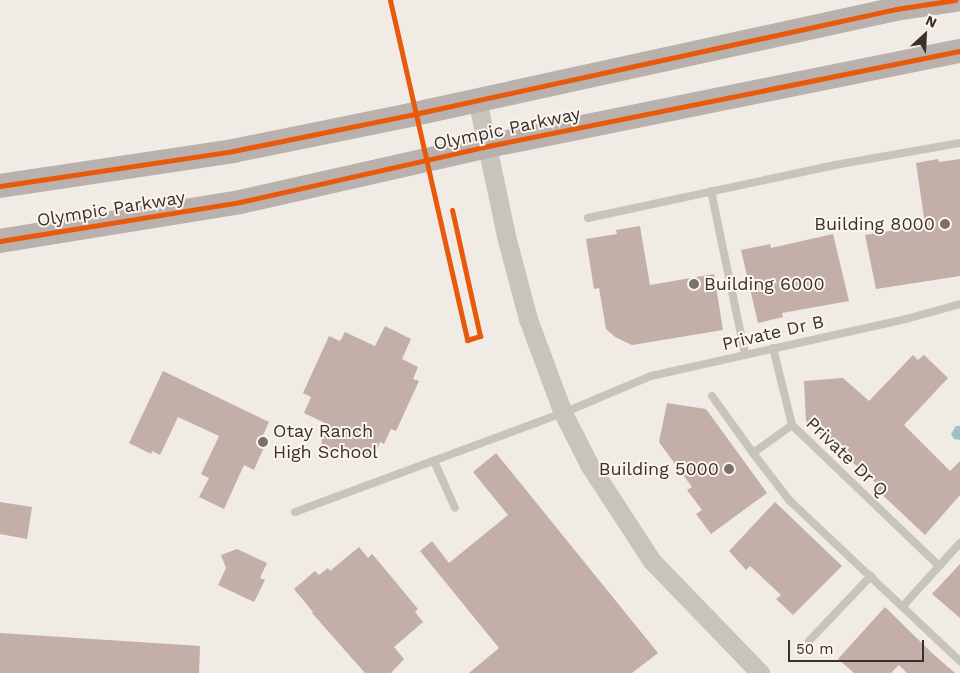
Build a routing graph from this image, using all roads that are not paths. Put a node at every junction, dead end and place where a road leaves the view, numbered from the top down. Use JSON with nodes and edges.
{"nodes":[{"id":1,"x":955,"y":0,"type":"edge"},
{"id":2,"x":960,"y":50,"type":"edge"},
{"id":3,"x":477,"y":99,"type":"junction"},
{"id":4,"x":960,"y":143,"type":"edge"},
{"id":5,"x":488,"y":146,"type":"junction"},
{"id":6,"x":0,"y":186,"type":"edge"},
{"id":7,"x":711,"y":191,"type":"junction"},
{"id":8,"x":588,"y":218,"type":"dead end"},
{"id":9,"x":0,"y":240,"type":"edge"},
{"id":10,"x":960,"y":304,"type":"edge"},
{"id":11,"x":773,"y":348,"type":"junction"},
{"id":12,"x":745,"y":354,"type":"junction"},
{"id":13,"x":712,"y":396,"type":"dead end"},
{"id":14,"x":563,"y":413,"type":"junction"},
{"id":15,"x":792,"y":425,"type":"junction"},
{"id":16,"x":753,"y":453,"type":"junction"},
{"id":17,"x":434,"y":461,"type":"junction"},
{"id":18,"x":454,"y":508,"type":"dead end"},
{"id":19,"x":295,"y":512,"type":"dead end"},
{"id":20,"x":960,"y":543,"type":"edge"},
{"id":21,"x":939,"y":566,"type":"junction"},
{"id":22,"x":870,"y":576,"type":"junction"},
{"id":23,"x":903,"y":606,"type":"junction"},
{"id":24,"x":809,"y":641,"type":"dead end"},
{"id":25,"x":960,"y":661,"type":"edge"},
{"id":26,"x":760,"y":673,"type":"edge"}],
"edges":[{"from":1,"to":3,"type":"main road","name":"Olympic Parkway"},
{"from":2,"to":5,"type":"main road","name":"Olympic Parkway"},
{"from":3,"to":5,"type":"street"},
{"from":3,"to":6,"type":"main road","name":"Olympic Parkway"},
{"from":4,"to":7,"type":"lane"},
{"from":5,"to":9,"type":"main road","name":"Olympic Parkway"},
{"from":5,"to":14,"type":"street"},
{"from":7,"to":8,"type":"lane"},
{"from":7,"to":12,"type":"lane"},
{"from":10,"to":11,"type":"lane","name":"Private Dr B"},
{"from":11,"to":12,"type":"lane","name":"Private Dr B"},
{"from":11,"to":15,"type":"lane","name":"Private Dr Q"},
{"from":12,"to":14,"type":"lane","name":"Private Dr B"},
{"from":13,"to":16,"type":"lane"},
{"from":14,"to":17,"type":"lane","name":"Private Dr B"},
{"from":14,"to":26,"type":"street"},
{"from":15,"to":16,"type":"lane"},
{"from":15,"to":21,"type":"lane","name":"Private Dr Q"},
{"from":16,"to":22,"type":"lane"},
{"from":17,"to":18,"type":"lane"},
{"from":17,"to":19,"type":"lane","name":"Private Dr B"},
{"from":20,"to":21,"type":"lane"},
{"from":21,"to":23,"type":"lane"},
{"from":22,"to":23,"type":"lane"},
{"from":22,"to":24,"type":"lane"},
{"from":23,"to":25,"type":"lane"}]}
